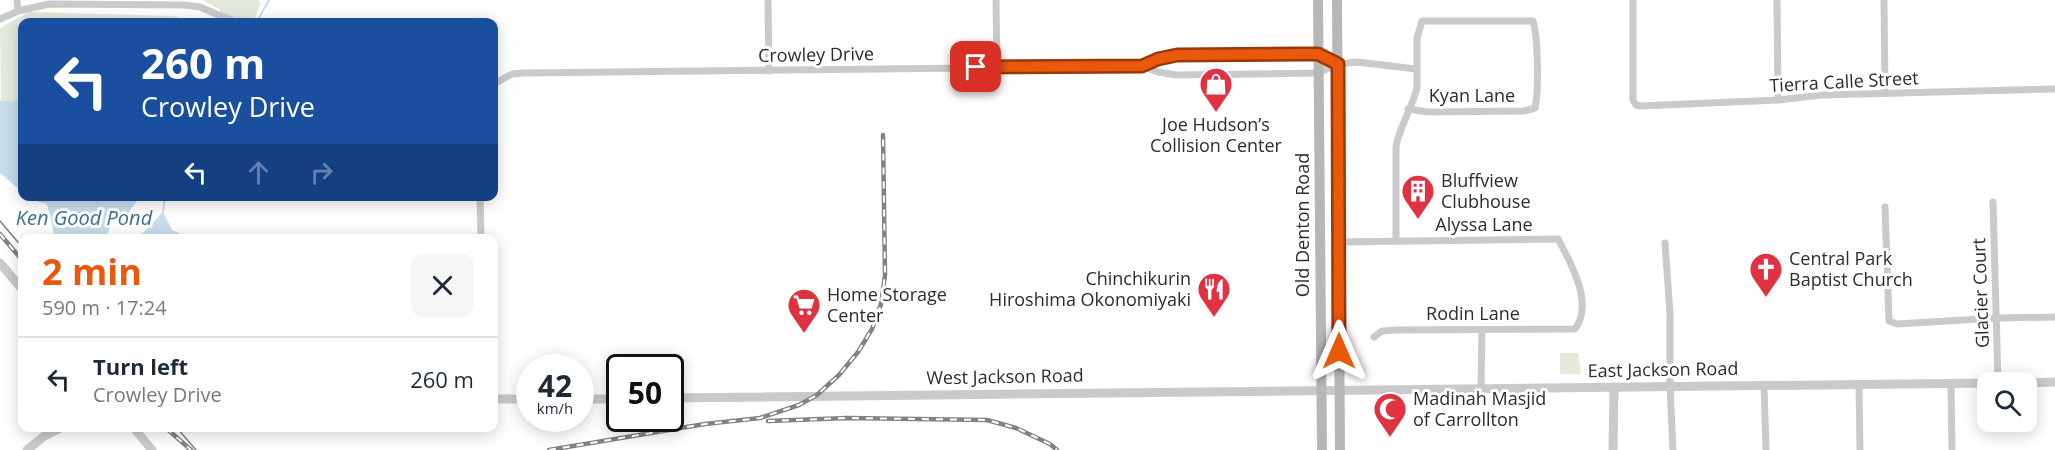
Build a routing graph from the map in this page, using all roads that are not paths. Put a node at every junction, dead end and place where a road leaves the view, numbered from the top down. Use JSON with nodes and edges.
{"nodes":[{"id":1,"x":17,"y":0,"type":"edge"},
{"id":2,"x":768,"y":0,"type":"edge"},
{"id":3,"x":996,"y":0,"type":"edge"},
{"id":4,"x":1318,"y":0,"type":"edge"},
{"id":5,"x":1337,"y":0,"type":"edge"},
{"id":6,"x":1633,"y":0,"type":"edge"},
{"id":7,"x":1777,"y":0,"type":"edge"},
{"id":8,"x":1884,"y":0,"type":"edge"},
{"id":9,"x":18,"y":11,"type":"junction"},
{"id":10,"x":226,"y":18,"type":"edge"},
{"id":11,"x":0,"y":19,"type":"edge"},
{"id":12,"x":1318,"y":54,"type":"junction"},
{"id":13,"x":1338,"y":64,"type":"junction"},
{"id":14,"x":997,"y":66,"type":"junction"},
{"id":15,"x":1142,"y":66,"type":"junction"},
{"id":16,"x":1416,"y":69,"type":"junction"},
{"id":17,"x":769,"y":70,"type":"junction"},
{"id":18,"x":1318,"y":73,"type":"junction"},
{"id":19,"x":498,"y":81,"type":"edge"},
{"id":20,"x":2055,"y":89,"type":"edge"},
{"id":21,"x":1885,"y":93,"type":"junction"},
{"id":22,"x":1778,"y":100,"type":"junction"},
{"id":23,"x":1408,"y":109,"type":"junction"},
{"id":24,"x":480,"y":201,"type":"edge"},
{"id":25,"x":1993,"y":202,"type":"dead end"},
{"id":26,"x":1885,"y":207,"type":"dead end"},
{"id":27,"x":481,"y":234,"type":"edge"},
{"id":28,"x":1396,"y":240,"type":"junction"},
{"id":29,"x":1339,"y":242,"type":"junction"},
{"id":30,"x":1665,"y":243,"type":"dead end"},
{"id":31,"x":0,"y":263,"type":"edge"},
{"id":32,"x":18,"y":284,"type":"edge"},
{"id":33,"x":2055,"y":317,"type":"edge"},
{"id":34,"x":1997,"y":318,"type":"junction"},
{"id":35,"x":1575,"y":329,"type":"joint"},
{"id":36,"x":1482,"y":330,"type":"junction"},
{"id":37,"x":1374,"y":337,"type":"dead end"},
{"id":38,"x":1998,"y":372,"type":"edge"},
{"id":39,"x":2055,"y":382,"type":"edge"},
{"id":40,"x":1977,"y":383,"type":"edge"},
{"id":41,"x":2037,"y":383,"type":"edge"},
{"id":42,"x":1951,"y":384,"type":"junction"},
{"id":43,"x":1859,"y":385,"type":"junction"},
{"id":44,"x":1764,"y":386,"type":"junction"},
{"id":45,"x":1614,"y":387,"type":"junction"},
{"id":46,"x":1670,"y":387,"type":"junction"},
{"id":47,"x":1481,"y":389,"type":"junction"},
{"id":48,"x":1321,"y":391,"type":"junction"},
{"id":49,"x":1339,"y":391,"type":"junction"},
{"id":50,"x":684,"y":398,"type":"edge"},
{"id":51,"x":498,"y":399,"type":"edge"},
{"id":52,"x":516,"y":399,"type":"edge"},
{"id":53,"x":52,"y":432,"type":"edge"},
{"id":54,"x":137,"y":432,"type":"edge"},
{"id":55,"x":27,"y":450,"type":"edge"},
{"id":56,"x":152,"y":450,"type":"edge"},
{"id":57,"x":1322,"y":450,"type":"edge"},
{"id":58,"x":1340,"y":450,"type":"edge"},
{"id":59,"x":1613,"y":450,"type":"edge"},
{"id":60,"x":1673,"y":450,"type":"edge"},
{"id":61,"x":1767,"y":450,"type":"edge"},
{"id":62,"x":1860,"y":450,"type":"edge"},
{"id":63,"x":1952,"y":450,"type":"edge"}],
"edges":[{"from":1,"to":9,"type":"street"},
{"from":2,"to":17,"type":"street"},
{"from":3,"to":14,"type":"street"},
{"from":4,"to":12,"type":"main road","name":"Old Denton Road"},
{"from":5,"to":13,"type":"main road","name":"Old Denton Road"},
{"from":6,"to":22,"type":"street","name":"Tierra Calle Street"},
{"from":7,"to":22,"type":"street"},
{"from":8,"to":21,"type":"street"},
{"from":9,"to":10,"type":"street"},
{"from":9,"to":11,"type":"street"},
{"from":12,"to":13,"type":"street","name":"Crowley Drive"},
{"from":12,"to":15,"type":"street","name":"Crowley Drive"},
{"from":12,"to":18,"type":"main road","name":"Old Denton Road"},
{"from":13,"to":16,"type":"street"},
{"from":13,"to":18,"type":"street","name":"Crowley Drive"},
{"from":13,"to":29,"type":"main road","name":"Old Denton Road"},
{"from":14,"to":15,"type":"street","name":"Crowley Drive"},
{"from":14,"to":17,"type":"street","name":"Crowley Drive"},
{"from":15,"to":18,"type":"street","name":"Crowley Drive"},
{"from":16,"to":23,"type":"street"},
{"from":16,"to":23,"type":"street","name":"Kyan Lane"},
{"from":17,"to":19,"type":"street","name":"Crowley Drive"},
{"from":18,"to":48,"type":"main road","name":"Old Denton Road"},
{"from":20,"to":21,"type":"street","name":"Tierra Calle Street"},
{"from":21,"to":22,"type":"street","name":"Tierra Calle Street"},
{"from":23,"to":28,"type":"street"},
{"from":24,"to":27,"type":"street"},
{"from":25,"to":34,"type":"street","name":"Glacier Court"},
{"from":26,"to":34,"type":"street"},
{"from":28,"to":29,"type":"street","name":"Alyssa Lane"},
{"from":28,"to":35,"type":"street","name":"Alyssa Lane"},
{"from":29,"to":49,"type":"main road","name":"Old Denton Road"},
{"from":30,"to":46,"type":"street"},
{"from":31,"to":32,"type":"street"},
{"from":33,"to":34,"type":"street"},
{"from":34,"to":38,"type":"street","name":"Glacier Court"},
{"from":35,"to":36,"type":"street","name":"Rodin Lane"},
{"from":36,"to":37,"type":"street","name":"Rodin Lane"},
{"from":36,"to":47,"type":"street"},
{"from":39,"to":41,"type":"street"},
{"from":40,"to":42,"type":"street","name":"East Jackson Road"},
{"from":42,"to":43,"type":"street","name":"East Jackson Road"},
{"from":42,"to":63,"type":"street"},
{"from":43,"to":44,"type":"street","name":"East Jackson Road"},
{"from":43,"to":62,"type":"street"},
{"from":44,"to":46,"type":"street","name":"East Jackson Road"},
{"from":44,"to":61,"type":"street"},
{"from":45,"to":46,"type":"street","name":"East Jackson Road"},
{"from":45,"to":47,"type":"street","name":"East Jackson Road"},
{"from":45,"to":59,"type":"street"},
{"from":46,"to":60,"type":"street"},
{"from":47,"to":49,"type":"street","name":"East Jackson Road"},
{"from":48,"to":49,"type":"street","name":"West Jackson Road"},
{"from":48,"to":50,"type":"street","name":"West Jackson Road"},
{"from":48,"to":57,"type":"main road","name":"Old Denton Road"},
{"from":49,"to":58,"type":"main road","name":"Old Denton Road"},
{"from":51,"to":52,"type":"street"},
{"from":53,"to":55,"type":"street"},
{"from":54,"to":56,"type":"street"}]}
